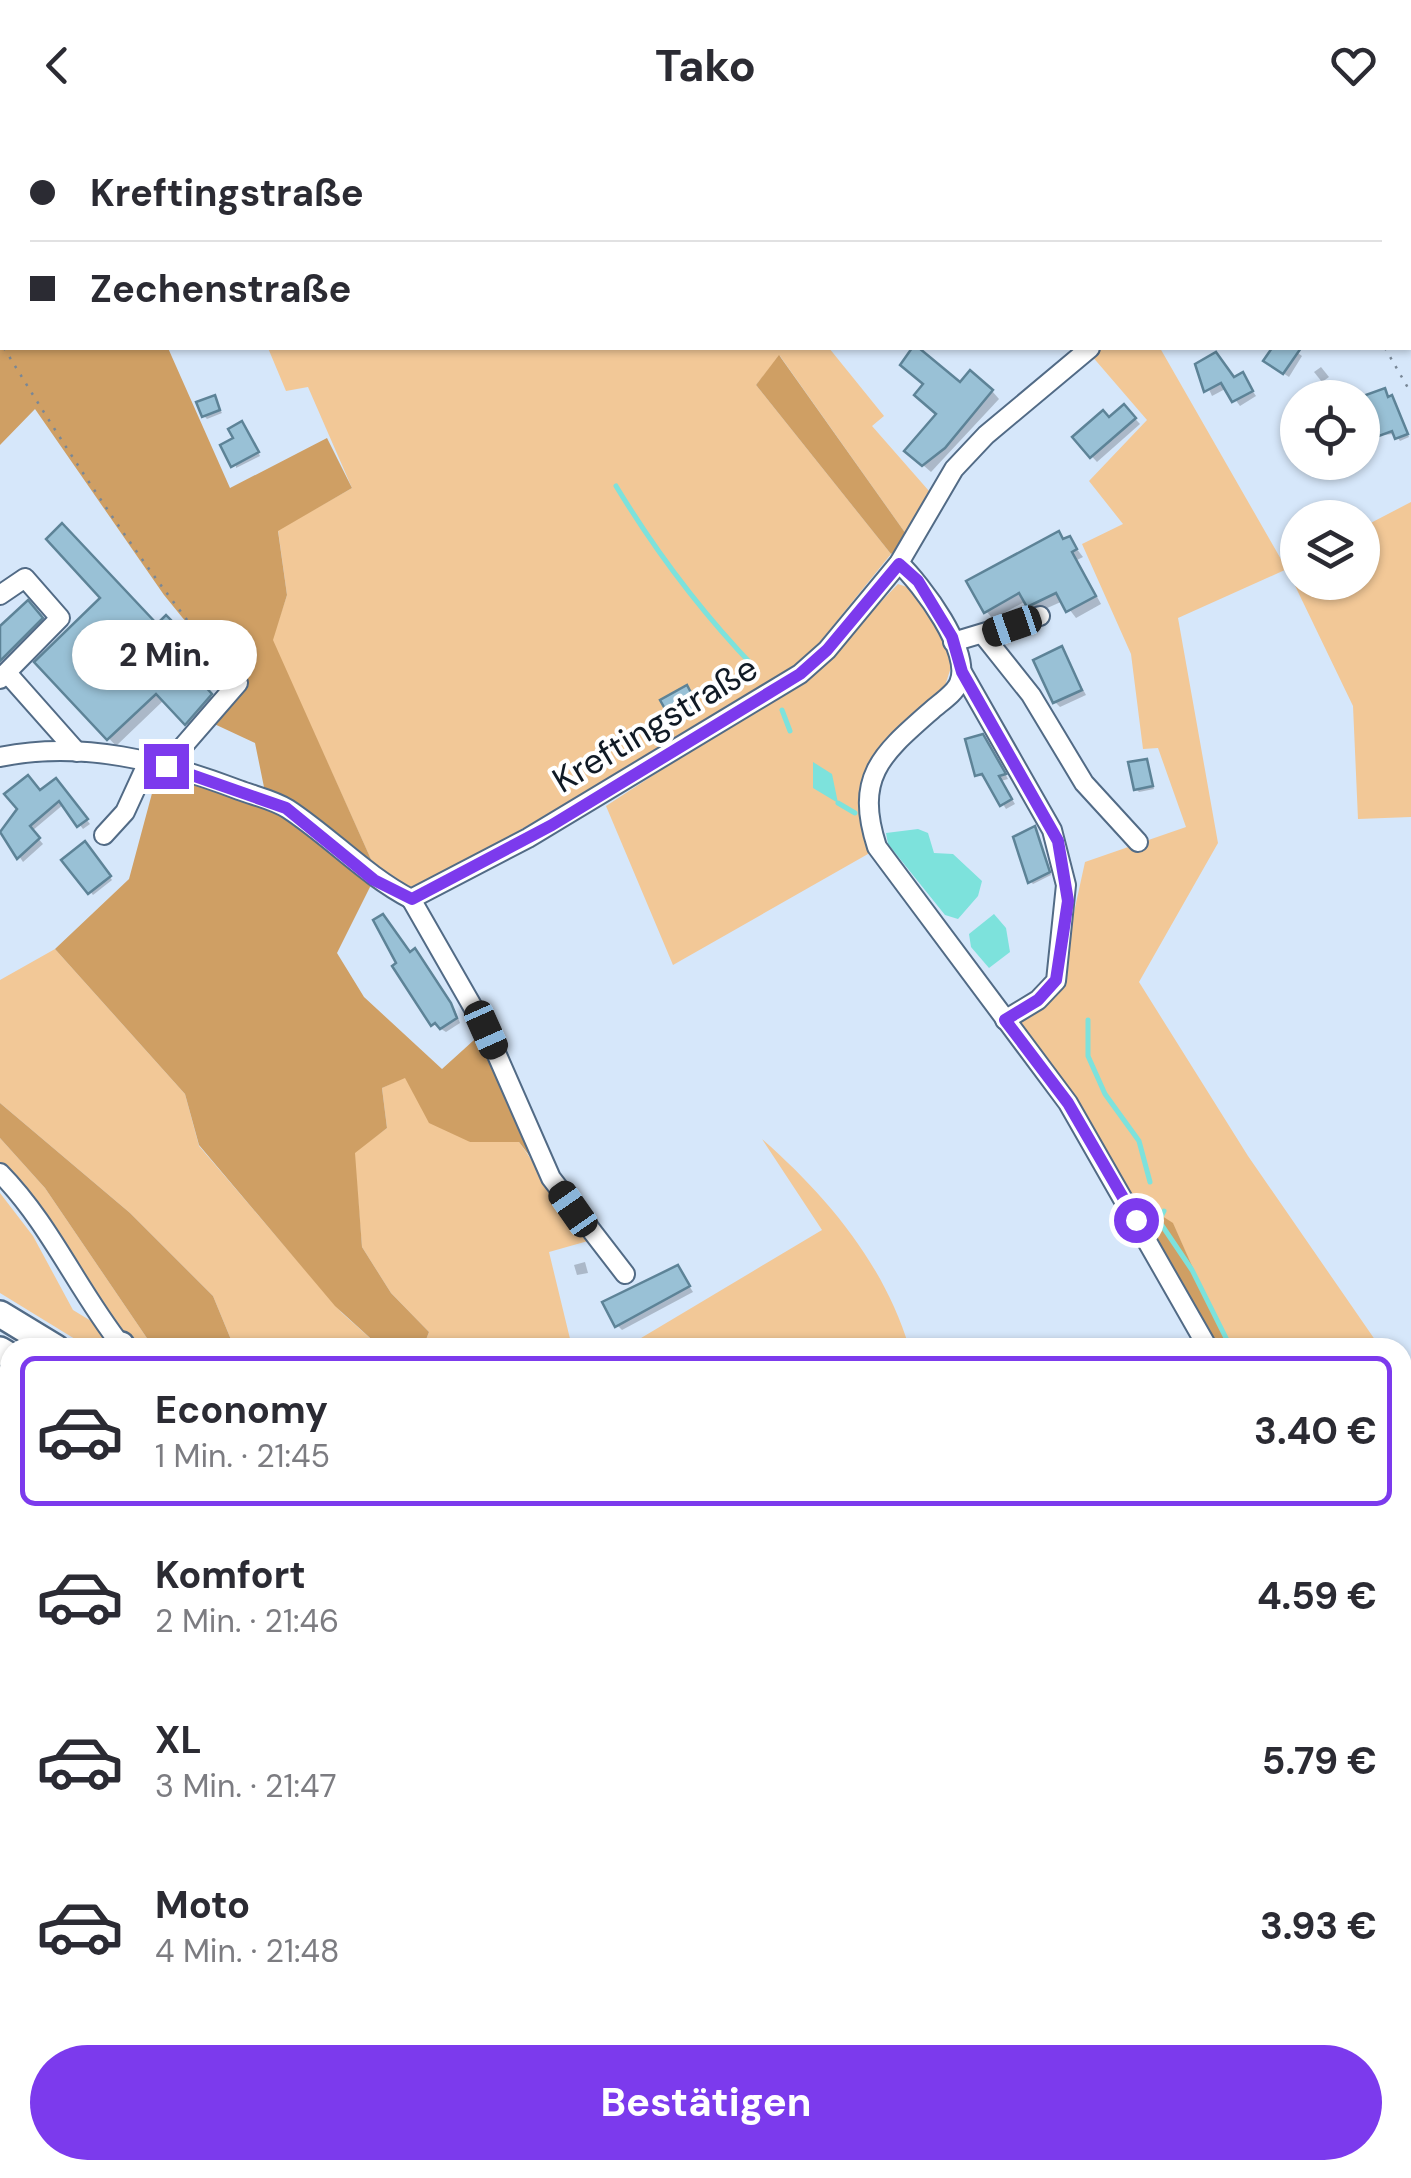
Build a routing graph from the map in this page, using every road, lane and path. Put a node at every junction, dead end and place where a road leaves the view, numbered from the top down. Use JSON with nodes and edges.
{"nodes":[{"id":1,"x":6,"y":350,"type":"edge"},
{"id":2,"x":1088,"y":350,"type":"edge"},
{"id":3,"x":1387,"y":350,"type":"edge"},
{"id":4,"x":1411,"y":393,"type":"edge"},
{"id":5,"x":899,"y":564,"type":"junction"},
{"id":6,"x":0,"y":595,"type":"edge"},
{"id":7,"x":1040,"y":616,"type":"dead end"},
{"id":8,"x":984,"y":636,"type":"junction"},
{"id":9,"x":953,"y":642,"type":"junction"},
{"id":10,"x":962,"y":672,"type":"junction"},
{"id":11,"x":4,"y":676,"type":"edge"},
{"id":12,"x":238,"y":683,"type":"joint"},
{"id":13,"x":77,"y":752,"type":"junction"},
{"id":14,"x":0,"y":757,"type":"edge"},
{"id":15,"x":157,"y":764,"type":"junction"},
{"id":16,"x":104,"y":835,"type":"dead end"},
{"id":17,"x":1138,"y":842,"type":"dead end"},
{"id":18,"x":412,"y":899,"type":"junction"},
{"id":19,"x":1005,"y":1020,"type":"junction"},
{"id":20,"x":0,"y":1173,"type":"edge"},
{"id":21,"x":625,"y":1274,"type":"dead end"},
{"id":22,"x":0,"y":1314,"type":"edge"},
{"id":23,"x":40,"y":1338,"type":"edge"},
{"id":24,"x":116,"y":1338,"type":"edge"},
{"id":25,"x":1202,"y":1338,"type":"edge"}],
"edges":[{"from":1,"to":12,"type":"path"},
{"from":2,"to":5,"type":"street","name":"Kreftingstraße"},
{"from":3,"to":4,"type":"path"},
{"from":5,"to":9,"type":"street"},
{"from":5,"to":18,"type":"street","name":"Kreftingstraße"},
{"from":6,"to":11,"type":"street"},
{"from":7,"to":8,"type":"street"},
{"from":8,"to":9,"type":"street"},
{"from":8,"to":17,"type":"street"},
{"from":9,"to":10,"type":"street"},
{"from":10,"to":19,"type":"street"},
{"from":10,"to":19,"type":"street"},
{"from":11,"to":13,"type":"street"},
{"from":12,"to":15,"type":"street"},
{"from":13,"to":14,"type":"street"},
{"from":13,"to":15,"type":"street"},
{"from":15,"to":16,"type":"street"},
{"from":15,"to":18,"type":"street"},
{"from":18,"to":21,"type":"street"},
{"from":19,"to":25,"type":"street"},
{"from":20,"to":24,"type":"street"},
{"from":22,"to":23,"type":"highway"}]}
